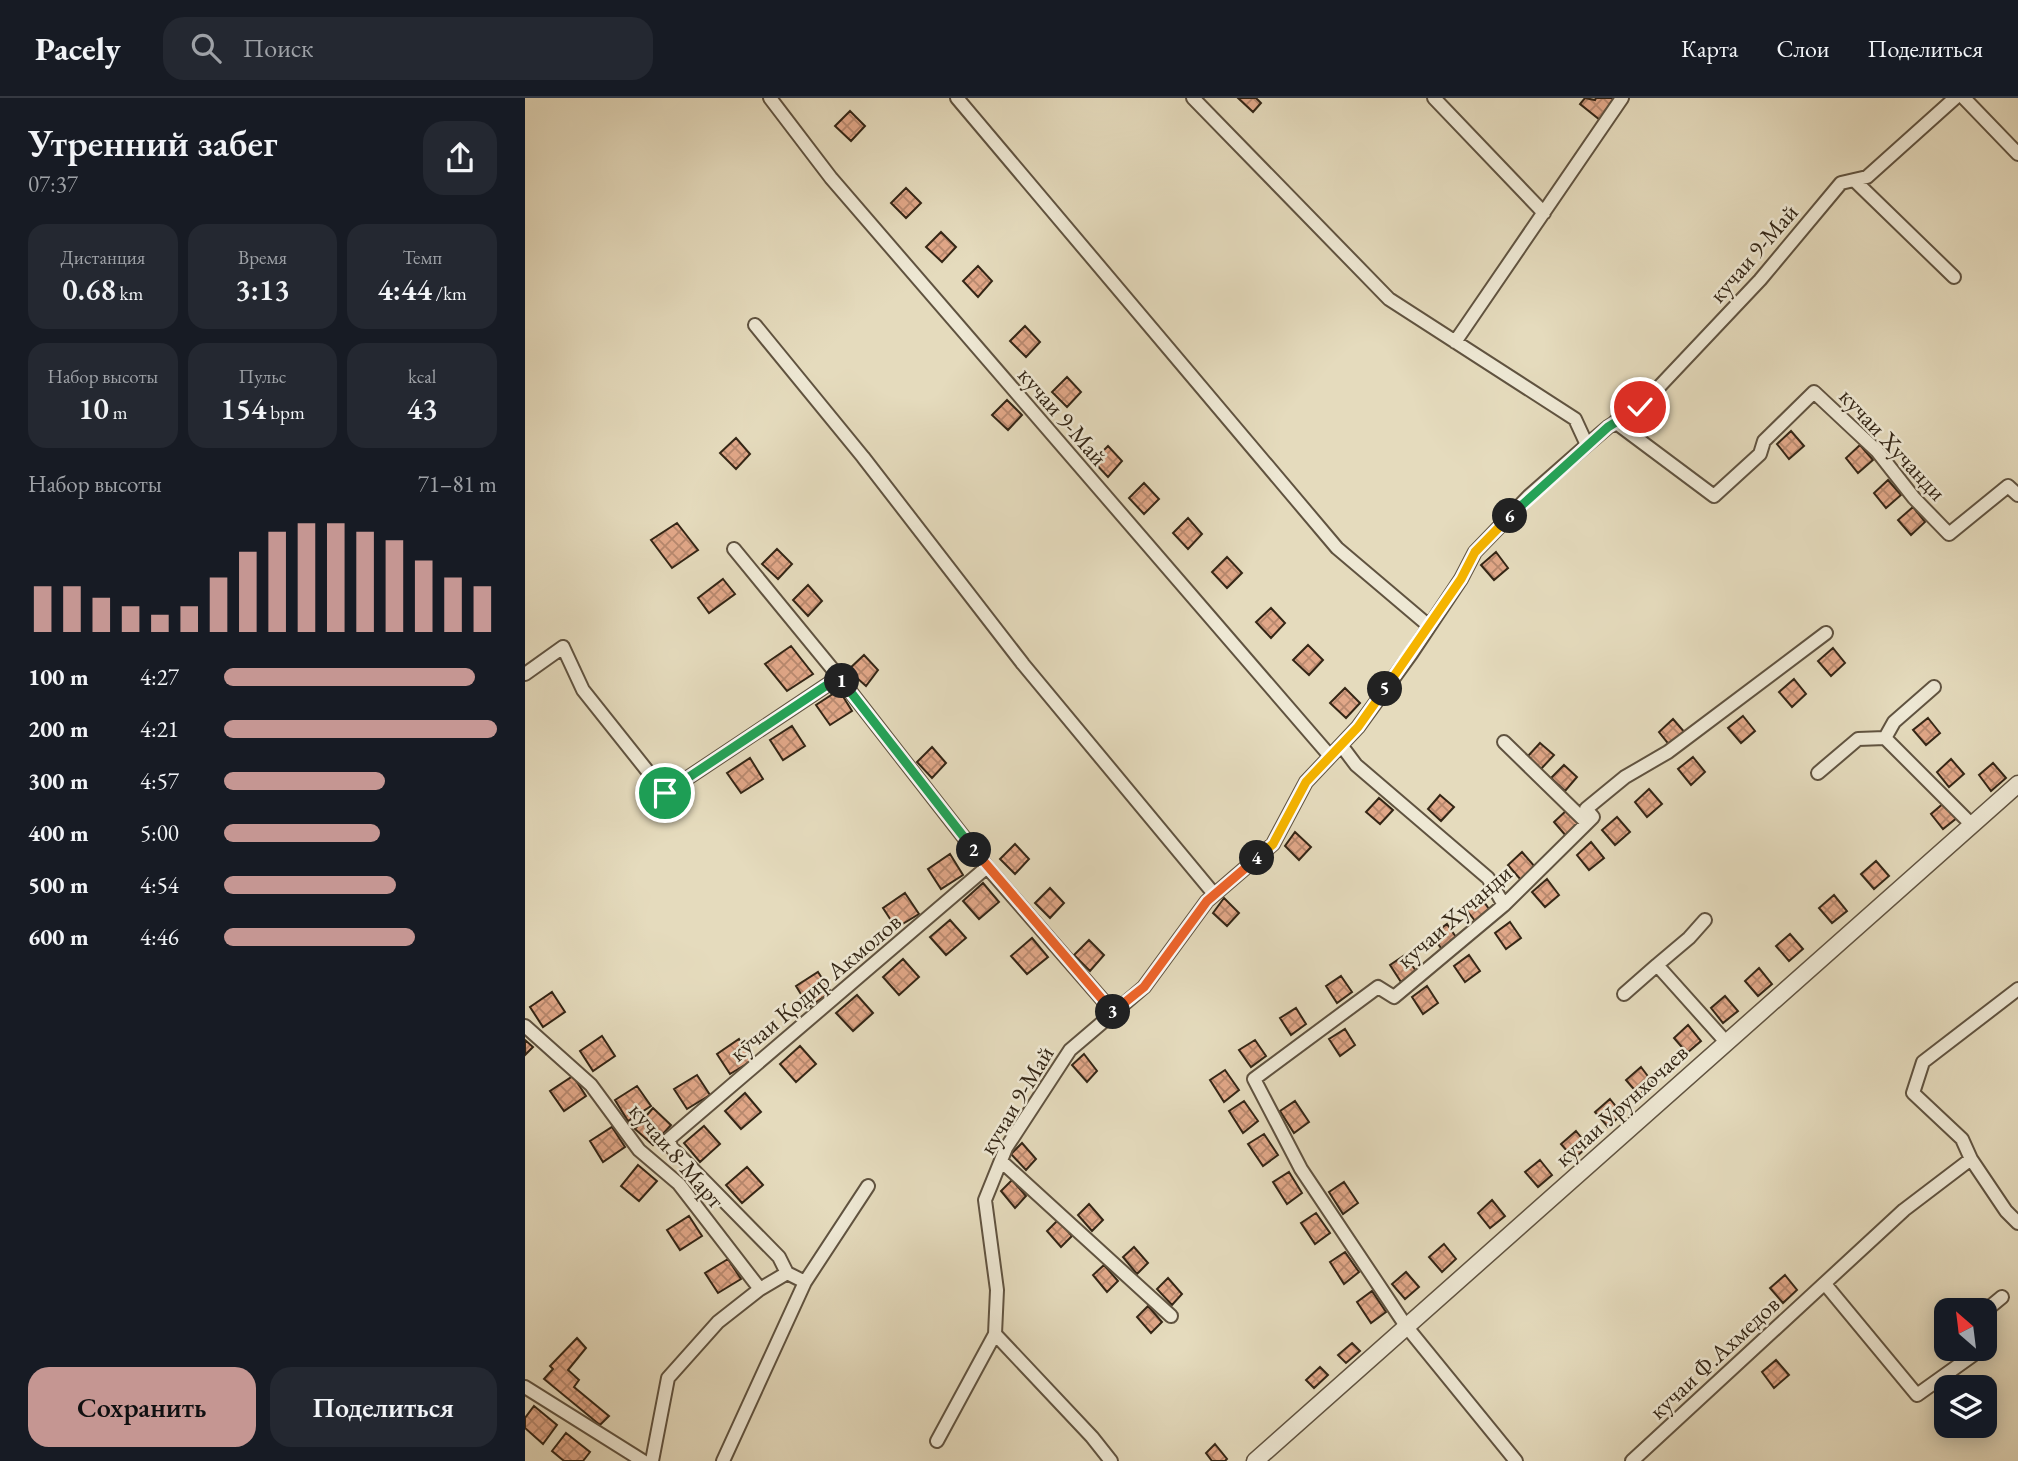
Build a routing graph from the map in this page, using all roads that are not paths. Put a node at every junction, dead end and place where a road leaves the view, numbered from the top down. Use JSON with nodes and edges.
{"nodes":[{"id":1,"x":770,"y":98,"type":"edge"},
{"id":2,"x":957,"y":98,"type":"edge"},
{"id":3,"x":1193,"y":98,"type":"edge"},
{"id":4,"x":1434,"y":98,"type":"edge"},
{"id":5,"x":1622,"y":98,"type":"edge"},
{"id":6,"x":1955,"y":98,"type":"edge"},
{"id":7,"x":1964,"y":98,"type":"edge"},
{"id":8,"x":2018,"y":154,"type":"edge"},
{"id":9,"x":1854,"y":180,"type":"junction"},
{"id":10,"x":1544,"y":213,"type":"junction"},
{"id":11,"x":1954,"y":277,"type":"dead end"},
{"id":12,"x":755,"y":325,"type":"dead end"},
{"id":13,"x":1455,"y":342,"type":"junction"},
{"id":14,"x":1615,"y":422,"type":"junction"},
{"id":15,"x":1587,"y":445,"type":"junction"},
{"id":16,"x":2018,"y":495,"type":"edge"},
{"id":17,"x":734,"y":549,"type":"dead end"},
{"id":18,"x":1429,"y":626,"type":"junction"},
{"id":19,"x":1826,"y":633,"type":"dead end"},
{"id":20,"x":525,"y":674,"type":"edge"},
{"id":21,"x":839,"y":677,"type":"junction"},
{"id":22,"x":1934,"y":687,"type":"dead end"},
{"id":23,"x":1885,"y":738,"type":"junction"},
{"id":24,"x":1504,"y":742,"type":"dead end"},
{"id":25,"x":1341,"y":745,"type":"junction"},
{"id":26,"x":1330,"y":756,"type":"junction"},
{"id":27,"x":1818,"y":773,"type":"dead end"},
{"id":28,"x":2018,"y":784,"type":"edge"},
{"id":29,"x":1587,"y":823,"type":"junction"},
{"id":30,"x":1972,"y":825,"type":"junction"},
{"id":31,"x":987,"y":867,"type":"junction"},
{"id":32,"x":1214,"y":894,"type":"junction"},
{"id":33,"x":1504,"y":905,"type":"junction"},
{"id":34,"x":1705,"y":920,"type":"dead end"},
{"id":35,"x":1657,"y":965,"type":"junction"},
{"id":36,"x":2018,"y":989,"type":"edge"},
{"id":37,"x":1624,"y":994,"type":"dead end"},
{"id":38,"x":1114,"y":1013,"type":"junction"},
{"id":39,"x":525,"y":1026,"type":"edge"},
{"id":40,"x":1726,"y":1042,"type":"junction"},
{"id":41,"x":1971,"y":1159,"type":"junction"},
{"id":42,"x":1001,"y":1161,"type":"junction"},
{"id":43,"x":868,"y":1186,"type":"dead end"},
{"id":44,"x":2018,"y":1223,"type":"edge"},
{"id":45,"x":787,"y":1273,"type":"junction"},
{"id":46,"x":805,"y":1282,"type":"junction"},
{"id":47,"x":1825,"y":1283,"type":"junction"},
{"id":48,"x":760,"y":1289,"type":"junction"},
{"id":49,"x":2002,"y":1297,"type":"dead end"},
{"id":50,"x":1997,"y":1301,"type":"edge"},
{"id":51,"x":1171,"y":1316,"type":"dead end"},
{"id":52,"x":1406,"y":1326,"type":"junction"},
{"id":53,"x":995,"y":1335,"type":"junction"},
{"id":54,"x":1963,"y":1362,"type":"edge"},
{"id":55,"x":525,"y":1387,"type":"edge"},
{"id":56,"x":937,"y":1441,"type":"dead end"},
{"id":57,"x":643,"y":1461,"type":"edge"},
{"id":58,"x":652,"y":1461,"type":"edge"},
{"id":59,"x":723,"y":1461,"type":"edge"},
{"id":60,"x":1111,"y":1461,"type":"edge"},
{"id":61,"x":1255,"y":1461,"type":"edge"},
{"id":62,"x":1515,"y":1461,"type":"edge"},
{"id":63,"x":1632,"y":1461,"type":"edge"}],
"edges":[{"from":1,"to":26,"type":"street","name":"кучаи 9-Май"},
{"from":2,"to":18,"type":"street"},
{"from":3,"to":13,"type":"street"},
{"from":4,"to":10,"type":"street"},
{"from":5,"to":10,"type":"street"},
{"from":6,"to":9,"type":"street","name":"кучаи 9-Май"},
{"from":7,"to":8,"type":"street"},
{"from":9,"to":11,"type":"street"},
{"from":9,"to":14,"type":"street","name":"кучаи 9-Май"},
{"from":10,"to":13,"type":"street"},
{"from":12,"to":32,"type":"street"},
{"from":13,"to":15,"type":"street"},
{"from":14,"to":15,"type":"street","name":"кучаи 9-Май"},
{"from":14,"to":16,"type":"street","name":"кучаи Хучанди"},
{"from":15,"to":18,"type":"street","name":"кучаи 9-Май"},
{"from":17,"to":21,"type":"street"},
{"from":18,"to":25,"type":"street","name":"кучаи 9-Май"},
{"from":19,"to":29,"type":"street","name":"кучаи Хучанди"},
{"from":20,"to":21,"type":"street"},
{"from":21,"to":31,"type":"street"},
{"from":22,"to":23,"type":"street"},
{"from":23,"to":27,"type":"street"},
{"from":23,"to":30,"type":"street"},
{"from":24,"to":29,"type":"street"},
{"from":25,"to":26,"type":"street","name":"кучаи 9-Май"},
{"from":25,"to":33,"type":"street"},
{"from":26,"to":32,"type":"street","name":"кучаи 9-Май"},
{"from":28,"to":30,"type":"street","name":"кучаи Урунхочаев"},
{"from":29,"to":33,"type":"street","name":"кучаи Хучанди"},
{"from":30,"to":40,"type":"street","name":"кучаи Урунхочаев"},
{"from":31,"to":38,"type":"street"},
{"from":31,"to":45,"type":"street","name":"кӯчаи Қодир Акмолов"},
{"from":32,"to":38,"type":"street","name":"кучаи 9-Май"},
{"from":33,"to":52,"type":"street","name":"кучаи Хучанди"},
{"from":34,"to":35,"type":"street"},
{"from":35,"to":37,"type":"street"},
{"from":35,"to":40,"type":"street"},
{"from":36,"to":41,"type":"street"},
{"from":38,"to":42,"type":"street","name":"кучаи 9-Май"},
{"from":39,"to":48,"type":"street","name":"кучаи 8-Март"},
{"from":40,"to":52,"type":"street","name":"кучаи Урунхочаев"},
{"from":41,"to":44,"type":"street"},
{"from":41,"to":47,"type":"street","name":"кучаи Ф.Ахмедов"},
{"from":42,"to":51,"type":"street"},
{"from":42,"to":53,"type":"street","name":"кучаи 9-Май"},
{"from":43,"to":46,"type":"street"},
{"from":45,"to":46,"type":"street"},
{"from":45,"to":48,"type":"street"},
{"from":46,"to":59,"type":"street"},
{"from":47,"to":54,"type":"street"},
{"from":47,"to":63,"type":"street","name":"кучаи Ф.Ахмедов"},
{"from":48,"to":58,"type":"street"},
{"from":49,"to":50,"type":"street"},
{"from":52,"to":61,"type":"street","name":"кучаи Урунхочаев"},
{"from":52,"to":62,"type":"street"},
{"from":53,"to":56,"type":"street"},
{"from":53,"to":60,"type":"street"},
{"from":55,"to":57,"type":"street"}]}
